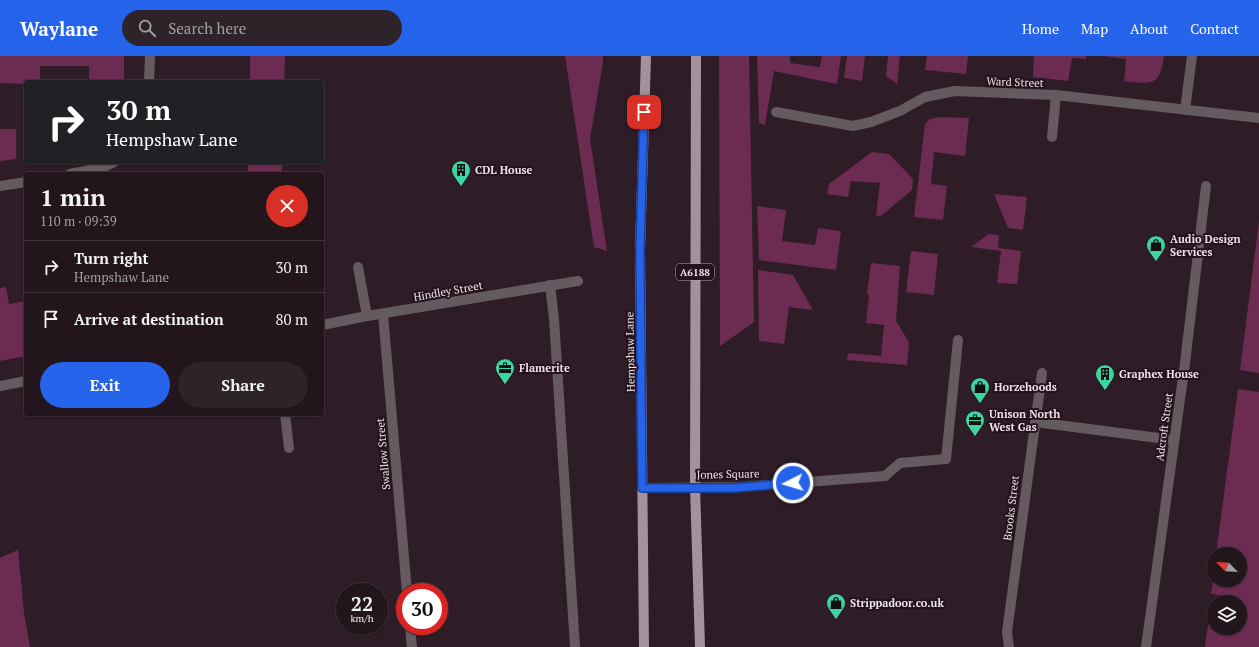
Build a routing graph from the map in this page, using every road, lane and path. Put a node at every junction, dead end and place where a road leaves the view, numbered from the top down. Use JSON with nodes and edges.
{"nodes":[{"id":1,"x":150,"y":56,"type":"edge"},
{"id":2,"x":646,"y":56,"type":"edge"},
{"id":3,"x":696,"y":56,"type":"edge"},
{"id":4,"x":1192,"y":56,"type":"edge"},
{"id":5,"x":149,"y":80,"type":"edge"},
{"id":6,"x":1056,"y":95,"type":"junction"},
{"id":7,"x":1185,"y":110,"type":"junction"},
{"id":8,"x":776,"y":112,"type":"dead end"},
{"id":9,"x":1259,"y":118,"type":"edge"},
{"id":10,"x":1052,"y":137,"type":"dead end"},
{"id":11,"x":110,"y":164,"type":"edge"},
{"id":12,"x":81,"y":172,"type":"edge"},
{"id":13,"x":24,"y":182,"type":"edge"},
{"id":14,"x":0,"y":186,"type":"edge"},
{"id":15,"x":1206,"y":186,"type":"dead end"},
{"id":16,"x":358,"y":266,"type":"dead end"},
{"id":17,"x":578,"y":282,"type":"dead end"},
{"id":18,"x":550,"y":285,"type":"junction"},
{"id":19,"x":383,"y":314,"type":"junction"},
{"id":20,"x":367,"y":316,"type":"junction"},
{"id":21,"x":324,"y":325,"type":"edge"},
{"id":22,"x":958,"y":340,"type":"dead end"},
{"id":23,"x":1042,"y":373,"type":"dead end"},
{"id":24,"x":24,"y":381,"type":"edge"},
{"id":25,"x":0,"y":386,"type":"edge"},
{"id":26,"x":285,"y":416,"type":"edge"},
{"id":27,"x":1035,"y":422,"type":"junction"},
{"id":28,"x":1174,"y":440,"type":"junction"},
{"id":29,"x":289,"y":448,"type":"dead end"},
{"id":30,"x":695,"y":487,"type":"junction"},
{"id":31,"x":642,"y":488,"type":"junction"},
{"id":32,"x":406,"y":583,"type":"edge"},
{"id":33,"x":411,"y":635,"type":"edge"},
{"id":34,"x":412,"y":647,"type":"edge"},
{"id":35,"x":575,"y":647,"type":"edge"},
{"id":36,"x":644,"y":647,"type":"edge"},
{"id":37,"x":700,"y":647,"type":"edge"},
{"id":38,"x":1009,"y":647,"type":"edge"},
{"id":39,"x":1146,"y":647,"type":"edge"}],
"edges":[{"from":1,"to":5,"type":"street"},
{"from":2,"to":31,"type":"main road","name":"Hempshaw Lane"},
{"from":3,"to":30,"type":"main road","number":"A6188"},
{"from":4,"to":7,"type":"street"},
{"from":6,"to":7,"type":"street","name":"Ward Street"},
{"from":6,"to":8,"type":"street","name":"Ward Street"},
{"from":6,"to":10,"type":"street"},
{"from":7,"to":9,"type":"street","name":"Ward Street"},
{"from":11,"to":12,"type":"street"},
{"from":13,"to":14,"type":"street"},
{"from":15,"to":28,"type":"street","name":"Adcroft Street"},
{"from":16,"to":20,"type":"street"},
{"from":17,"to":18,"type":"street","name":"Hindley Street"},
{"from":18,"to":19,"type":"street","name":"Hindley Street"},
{"from":18,"to":35,"type":"street"},
{"from":19,"to":20,"type":"street","name":"Hindley Street"},
{"from":19,"to":32,"type":"street","name":"Swallow Street"},
{"from":20,"to":21,"type":"street","name":"Hindley Street"},
{"from":22,"to":30,"type":"street","name":"Jones Square"},
{"from":23,"to":27,"type":"street","name":"Brooks Street"},
{"from":24,"to":25,"type":"street"},
{"from":26,"to":29,"type":"street"},
{"from":27,"to":28,"type":"street"},
{"from":27,"to":38,"type":"street","name":"Brooks Street"},
{"from":28,"to":39,"type":"street","name":"Adcroft Street"},
{"from":30,"to":31,"type":"street","name":"Jones Square"},
{"from":30,"to":37,"type":"main road","number":"A6188"},
{"from":31,"to":36,"type":"main road","name":"Hempshaw Lane"},
{"from":33,"to":34,"type":"street"}]}
